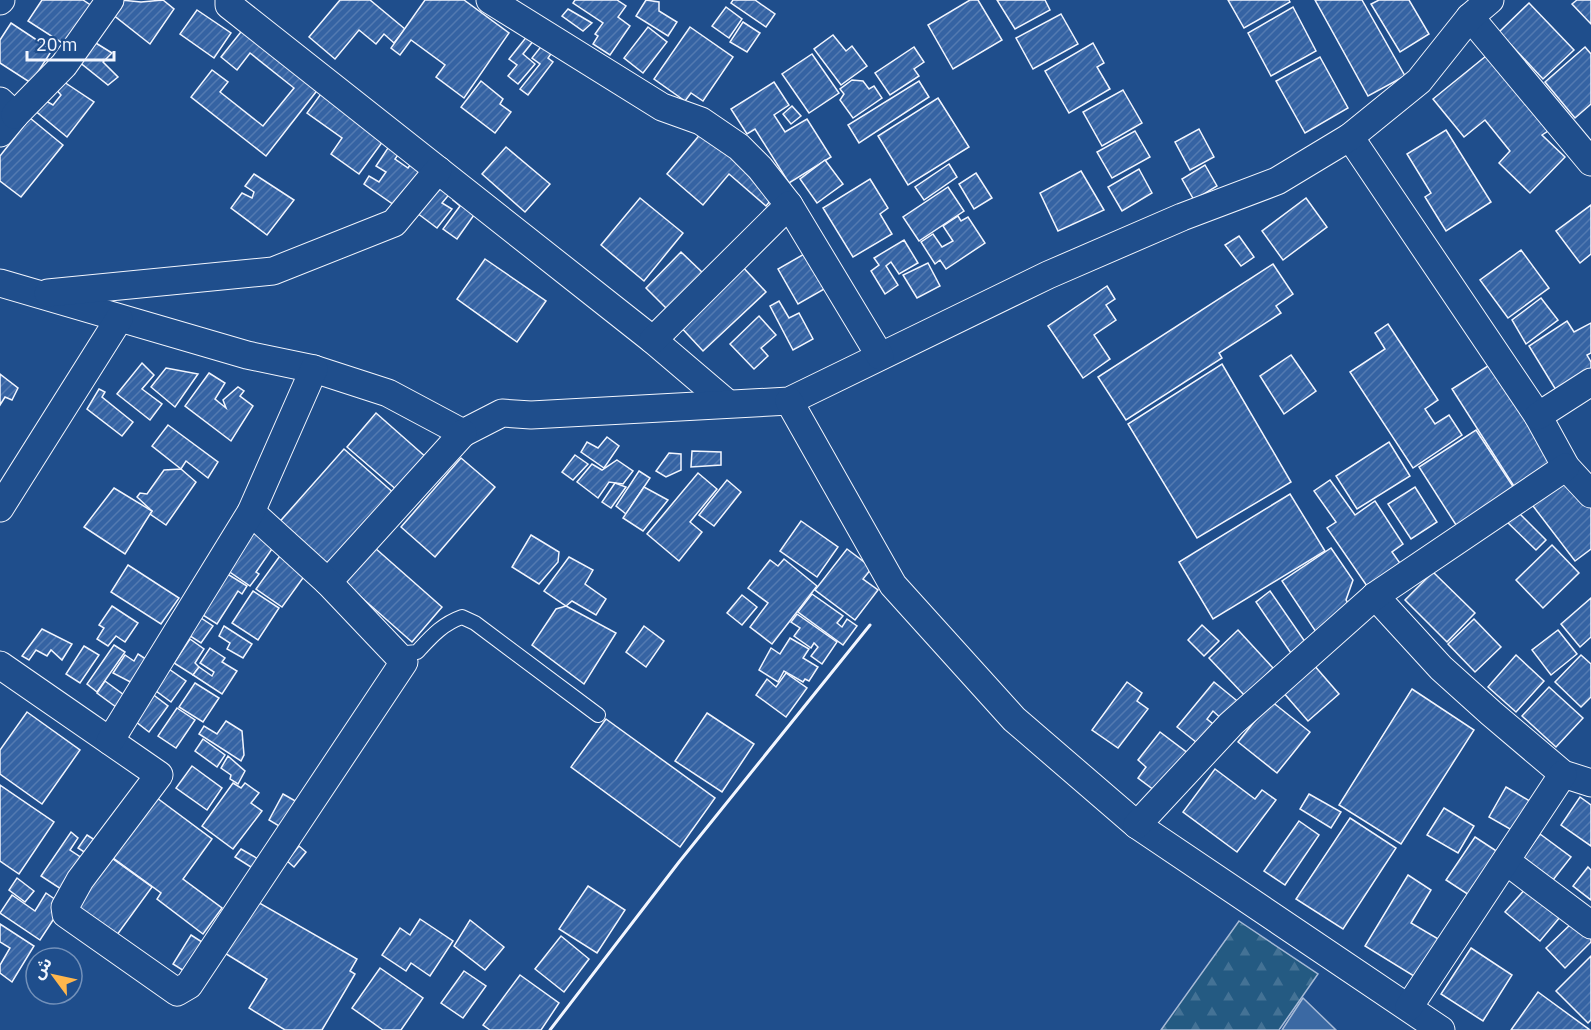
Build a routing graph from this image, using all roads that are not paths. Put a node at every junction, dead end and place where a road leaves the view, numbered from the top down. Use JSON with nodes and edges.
{"nodes":[{"id":1,"x":110,"y":0,"type":"edge"},
{"id":2,"x":489,"y":0,"type":"edge"},
{"id":3,"x":227,"y":1,"type":"edge"},
{"id":4,"x":1480,"y":8,"type":"edge"},
{"id":5,"x":5,"y":117,"type":"edge"},
{"id":6,"x":1350,"y":137,"type":"junction"},
{"id":7,"x":1591,"y":162,"type":"edge"},
{"id":8,"x":438,"y":170,"type":"junction"},
{"id":9,"x":789,"y":205,"type":"junction"},
{"id":10,"x":0,"y":283,"type":"edge"},
{"id":11,"x":34,"y":294,"type":"junction"},
{"id":12,"x":119,"y":319,"type":"junction"},
{"id":13,"x":653,"y":340,"type":"junction"},
{"id":14,"x":880,"y":356,"type":"junction"},
{"id":15,"x":314,"y":369,"type":"junction"},
{"id":16,"x":1591,"y":382,"type":"edge"},
{"id":17,"x":789,"y":401,"type":"junction"},
{"id":18,"x":727,"y":403,"type":"junction"},
{"id":19,"x":1538,"y":416,"type":"junction"},
{"id":20,"x":463,"y":433,"type":"junction"},
{"id":21,"x":1566,"y":467,"type":"junction"},
{"id":22,"x":1591,"y":494,"type":"edge"},
{"id":23,"x":0,"y":508,"type":"edge"},
{"id":24,"x":251,"y":512,"type":"junction"},
{"id":25,"x":328,"y":582,"type":"junction"},
{"id":26,"x":1375,"y":596,"type":"junction"},
{"id":27,"x":395,"y":654,"type":"junction"},
{"id":28,"x":0,"y":665,"type":"edge"},
{"id":29,"x":598,"y":715,"type":"dead end"},
{"id":30,"x":110,"y":741,"type":"junction"},
{"id":31,"x":1563,"y":774,"type":"junction"},
{"id":32,"x":1591,"y":783,"type":"edge"},
{"id":33,"x":1137,"y":825,"type":"junction"},
{"id":34,"x":1506,"y":861,"type":"junction"},
{"id":35,"x":1591,"y":925,"type":"edge"},
{"id":36,"x":1409,"y":1007,"type":"junction"},
{"id":37,"x":1441,"y":1030,"type":"edge"}],
"edges":[{"from":1,"to":5,"type":"street"},
{"from":2,"to":9,"type":"street"},
{"from":3,"to":8,"type":"street"},
{"from":4,"to":6,"type":"street"},
{"from":4,"to":7,"type":"street"},
{"from":6,"to":14,"type":"street"},
{"from":6,"to":19,"type":"street"},
{"from":8,"to":11,"type":"street"},
{"from":8,"to":13,"type":"street"},
{"from":9,"to":13,"type":"street"},
{"from":9,"to":14,"type":"street"},
{"from":10,"to":11,"type":"street"},
{"from":11,"to":12,"type":"street"},
{"from":12,"to":15,"type":"street"},
{"from":12,"to":23,"type":"street"},
{"from":13,"to":18,"type":"street"},
{"from":14,"to":17,"type":"street"},
{"from":15,"to":20,"type":"street"},
{"from":15,"to":24,"type":"street"},
{"from":16,"to":19,"type":"street"},
{"from":17,"to":18,"type":"street"},
{"from":17,"to":33,"type":"street"},
{"from":18,"to":20,"type":"street"},
{"from":19,"to":21,"type":"street"},
{"from":20,"to":25,"type":"street"},
{"from":21,"to":22,"type":"street"},
{"from":21,"to":26,"type":"street"},
{"from":24,"to":25,"type":"street"},
{"from":24,"to":30,"type":"street"},
{"from":25,"to":27,"type":"street"},
{"from":26,"to":31,"type":"street"},
{"from":26,"to":33,"type":"street"},
{"from":27,"to":29,"type":"lane"},
{"from":27,"to":30,"type":"street"},
{"from":28,"to":30,"type":"street"},
{"from":31,"to":32,"type":"street"},
{"from":31,"to":34,"type":"street"},
{"from":33,"to":36,"type":"street"},
{"from":34,"to":35,"type":"street"},
{"from":34,"to":36,"type":"street"},
{"from":36,"to":37,"type":"street"}]}
